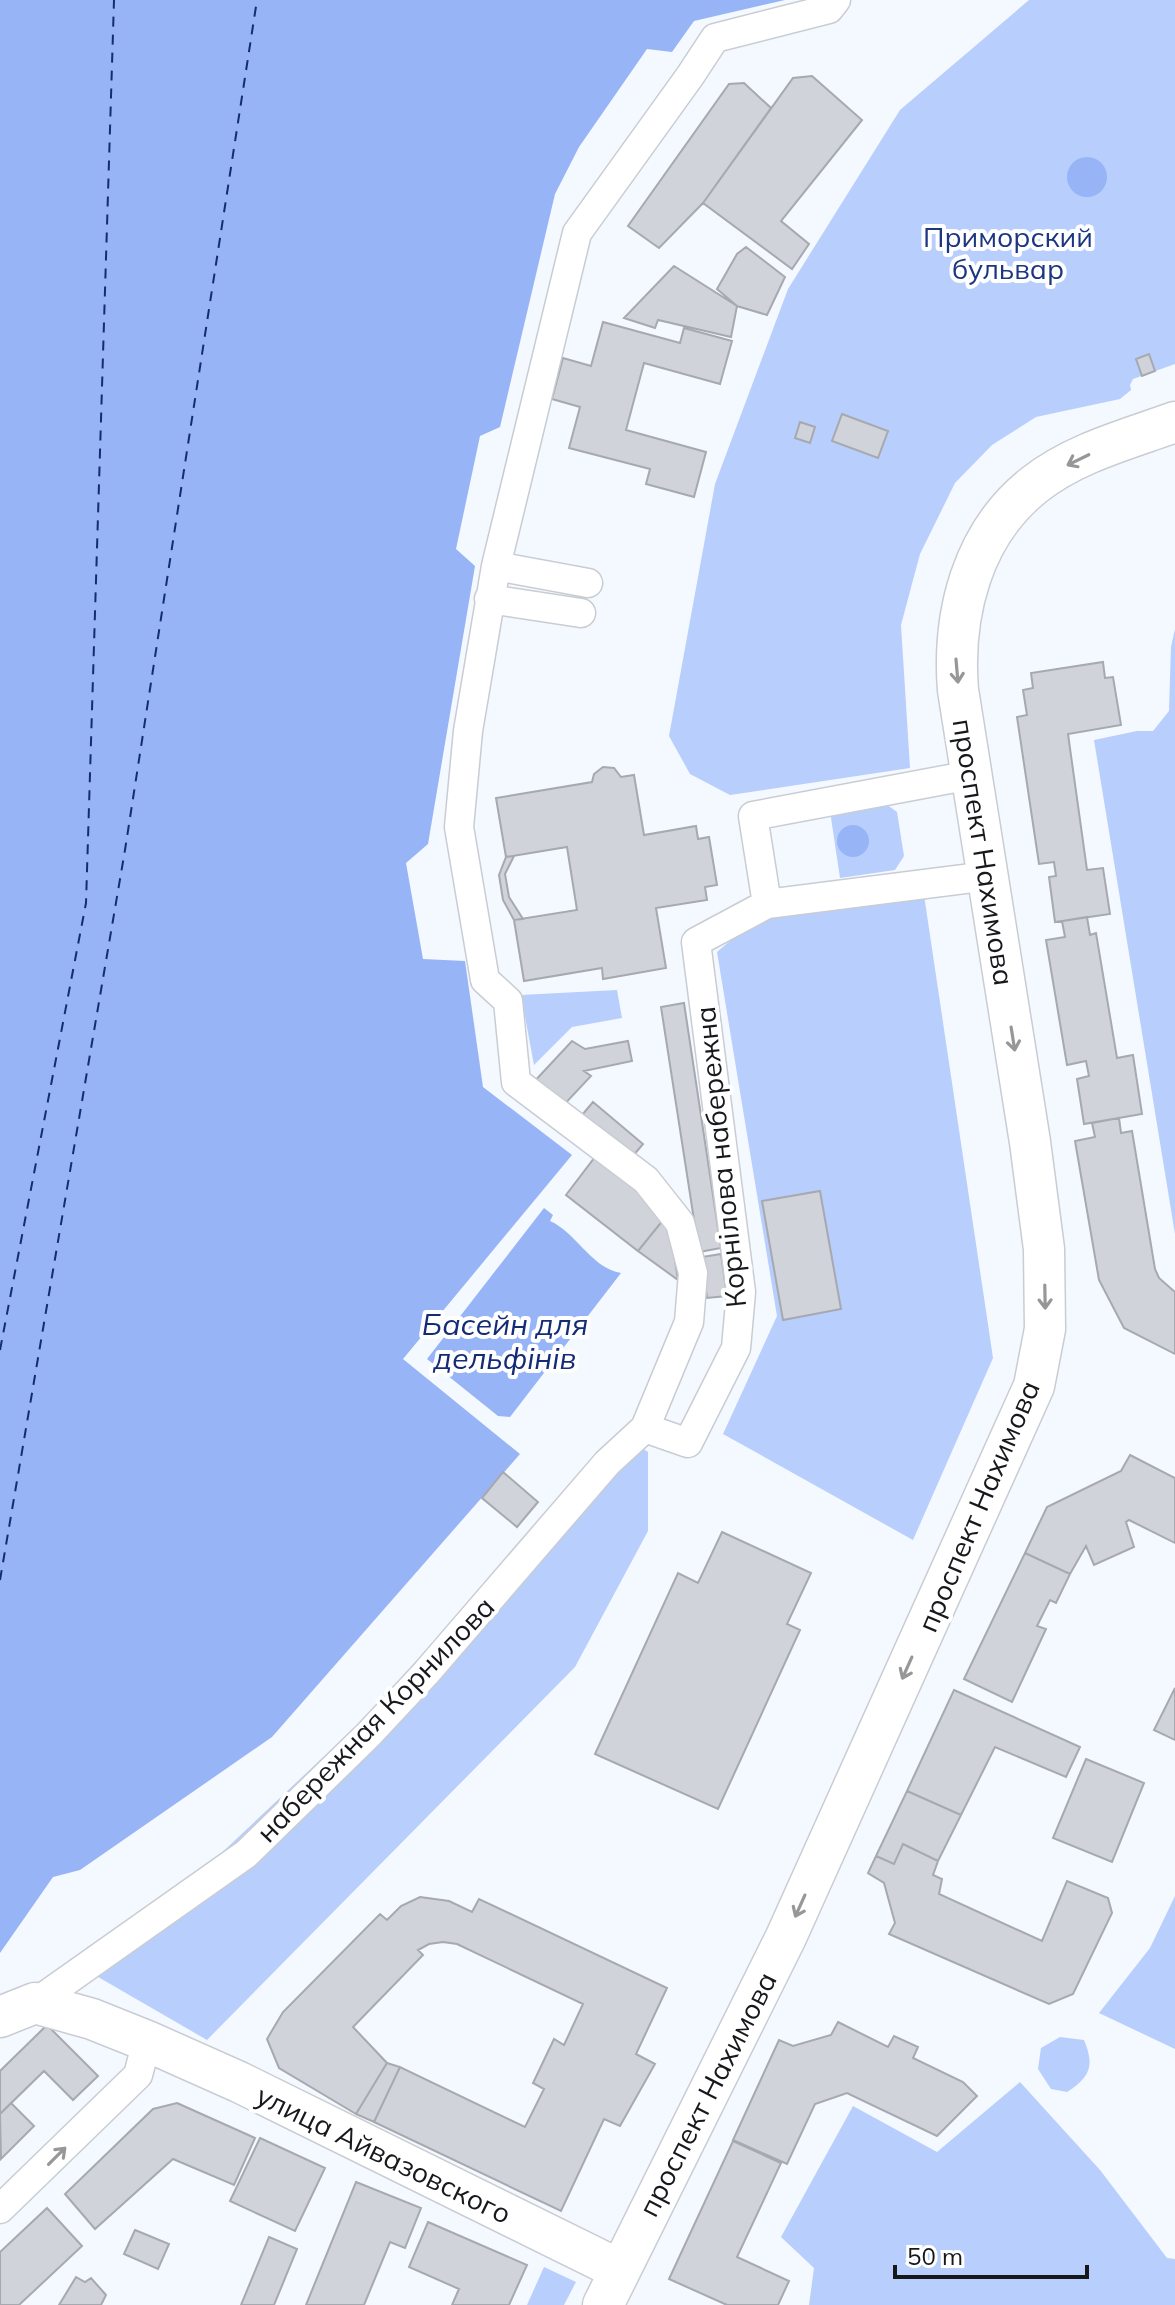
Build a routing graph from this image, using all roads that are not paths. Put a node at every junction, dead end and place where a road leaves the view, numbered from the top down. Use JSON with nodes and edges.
{"nodes":[{"id":1,"x":836,"y":0,"type":"edge"},
{"id":2,"x":1175,"y":422,"type":"edge"},
{"id":3,"x":496,"y":566,"type":"junction"},
{"id":4,"x":588,"y":583,"type":"dead end"},
{"id":5,"x":489,"y":599,"type":"junction"},
{"id":6,"x":581,"y":613,"type":"dead end"},
{"id":7,"x":971,"y":775,"type":"junction"},
{"id":8,"x":988,"y":876,"type":"junction"},
{"id":9,"x":767,"y":904,"type":"junction"},
{"id":10,"x":645,"y":1428,"type":"junction"},
{"id":11,"x":17,"y":2010,"type":"edge"},
{"id":12,"x":147,"y":2041,"type":"junction"},
{"id":13,"x":0,"y":2209,"type":"edge"},
{"id":14,"x":611,"y":2287,"type":"edge"}],
"edges":[{"from":1,"to":3,"type":"street"},
{"from":2,"to":7,"type":"main road","name":"проспект Нахимова","one_way":true},
{"from":3,"to":4,"type":"street"},
{"from":3,"to":5,"type":"street"},
{"from":5,"to":6,"type":"street"},
{"from":5,"to":10,"type":"street"},
{"from":7,"to":8,"type":"main road","name":"проспект Нахимова"},
{"from":7,"to":9,"type":"street"},
{"from":8,"to":9,"type":"street"},
{"from":8,"to":14,"type":"main road","name":"проспект Нахимова","one_way":true},
{"from":9,"to":10,"type":"street","name":"Корнілова набережна"},
{"from":10,"to":11,"type":"street","name":"набережная Корнилова"},
{"from":11,"to":12,"type":"main road","name":"улица Айвазовского"},
{"from":13,"to":12,"type":"street","one_way":true},
{"from":12,"to":14,"type":"main road","name":"улица Айвазовского"}]}
